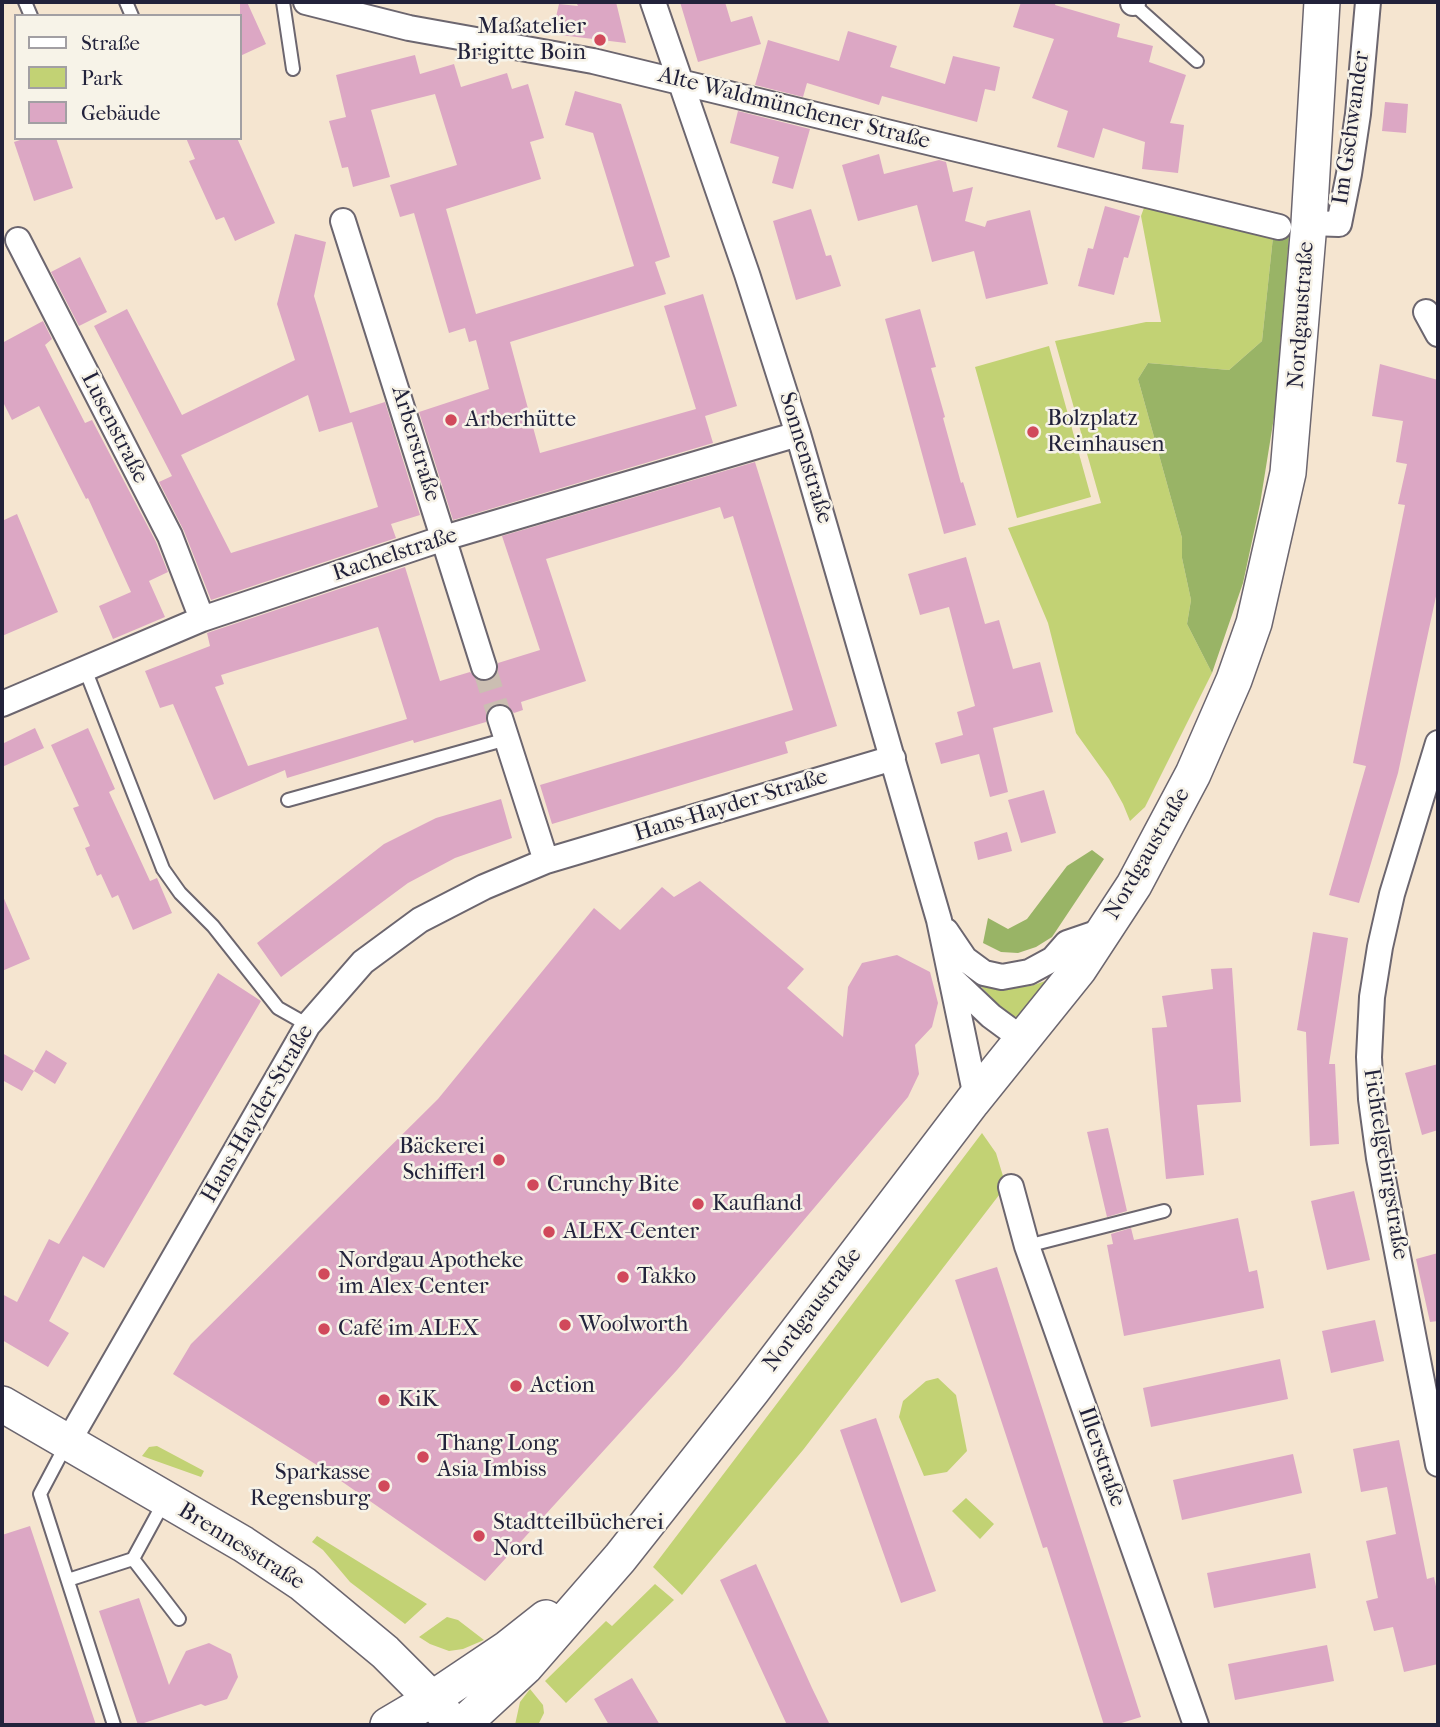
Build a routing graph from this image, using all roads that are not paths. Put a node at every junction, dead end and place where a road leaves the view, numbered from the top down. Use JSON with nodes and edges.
{"nodes":[{"id":1,"x":283,"y":2,"type":"edge"},
{"id":2,"x":306,"y":2,"type":"edge"},
{"id":3,"x":653,"y":2,"type":"edge"},
{"id":4,"x":1132,"y":2,"type":"edge"},
{"id":5,"x":1322,"y":2,"type":"edge"},
{"id":6,"x":1368,"y":2,"type":"edge"},
{"id":7,"x":1197,"y":61,"type":"dead end"},
{"id":8,"x":293,"y":69,"type":"dead end"},
{"id":9,"x":681,"y":82,"type":"junction"},
{"id":10,"x":343,"y":221,"type":"dead end"},
{"id":11,"x":1294,"y":225,"type":"junction"},
{"id":12,"x":18,"y":240,"type":"dead end"},
{"id":13,"x":1426,"y":312,"type":"dead end"},
{"id":14,"x":1438,"y":334,"type":"edge"},
{"id":15,"x":798,"y":434,"type":"junction"},
{"id":16,"x":444,"y":538,"type":"junction"},
{"id":17,"x":202,"y":619,"type":"junction"},
{"id":18,"x":484,"y":667,"type":"tunnel mouth"},
{"id":19,"x":85,"y":669,"type":"junction"},
{"id":20,"x":2,"y":704,"type":"edge"},
{"id":21,"x":504,"y":729,"type":"joint"},
{"id":22,"x":1438,"y":743,"type":"edge"},
{"id":23,"x":893,"y":758,"type":"junction"},
{"id":24,"x":288,"y":800,"type":"dead end"},
{"id":25,"x":546,"y":861,"type":"junction"},
{"id":26,"x":939,"y":919,"type":"junction"},
{"id":27,"x":1105,"y":930,"type":"junction"},
{"id":28,"x":951,"y":978,"type":"junction"},
{"id":29,"x":309,"y":1025,"type":"junction"},
{"id":30,"x":1026,"y":1037,"type":"junction"},
{"id":31,"x":976,"y":1097,"type":"junction"},
{"id":32,"x":1011,"y":1187,"type":"dead end"},
{"id":33,"x":1164,"y":1211,"type":"dead end"},
{"id":34,"x":1027,"y":1246,"type":"junction"},
{"id":35,"x":2,"y":1404,"type":"edge"},
{"id":36,"x":68,"y":1442,"type":"junction"},
{"id":37,"x":1438,"y":1464,"type":"edge"},
{"id":38,"x":166,"y":1499,"type":"junction"},
{"id":39,"x":620,"y":1558,"type":"junction"},
{"id":40,"x":133,"y":1559,"type":"junction"},
{"id":41,"x":68,"y":1580,"type":"junction"},
{"id":42,"x":179,"y":1619,"type":"dead end"},
{"id":43,"x":443,"y":1712,"type":"edge"},
{"id":44,"x":114,"y":1725,"type":"edge"},
{"id":45,"x":388,"y":1725,"type":"edge"},
{"id":46,"x":462,"y":1725,"type":"edge"},
{"id":47,"x":1196,"y":1725,"type":"edge"}],
"edges":[{"from":1,"to":8,"type":"lane"},
{"from":2,"to":9,"type":"street","name":"Alte Waldmünchener Straße"},
{"from":3,"to":9,"type":"street","name":"Sonnenstraße"},
{"from":4,"to":7,"type":"lane"},
{"from":5,"to":11,"type":"main road","name":"Nordgaustraße"},
{"from":6,"to":11,"type":"street","name":"Im Gschwander"},
{"from":9,"to":11,"type":"street","name":"Alte Waldmünchener Straße"},
{"from":9,"to":15,"type":"street","name":"Sonnenstraße"},
{"from":10,"to":16,"type":"street","name":"Arberstraße"},
{"from":11,"to":27,"type":"main road","name":"Nordgaustraße"},
{"from":12,"to":17,"type":"street","name":"Lusenstraße"},
{"from":13,"to":14,"type":"street"},
{"from":15,"to":16,"type":"street","name":"Rachelstraße"},
{"from":15,"to":23,"type":"street","name":"Sonnenstraße"},
{"from":16,"to":17,"type":"street","name":"Rachelstraße"},
{"from":16,"to":18,"type":"street","name":"Arberstraße"},
{"from":17,"to":19,"type":"street","name":"Rachelstraße"},
{"from":19,"to":20,"type":"street","name":"Rachelstraße"},
{"from":19,"to":29,"type":"lane"},
{"from":21,"to":24,"type":"lane"},
{"from":21,"to":25,"type":"street"},
{"from":22,"to":37,"type":"street","name":"Fichtelgebirgstraße"},
{"from":23,"to":25,"type":"street","name":"Hans-Hayder-Straße"},
{"from":23,"to":26,"type":"street","name":"Sonnenstraße"},
{"from":25,"to":29,"type":"street","name":"Hans-Hayder-Straße"},
{"from":26,"to":27,"type":"street","name":"Sonnenstraße"},
{"from":26,"to":28,"type":"street","name":"Sonnenstraße"},
{"from":27,"to":30,"type":"main road","name":"Nordgaustraße"},
{"from":28,"to":30,"type":"street"},
{"from":28,"to":31,"type":"street","name":"Sonnenstraße"},
{"from":29,"to":36,"type":"street","name":"Hans-Hayder-Straße"},
{"from":30,"to":31,"type":"main road","name":"Nordgaustraße"},
{"from":31,"to":39,"type":"main road","name":"Nordgaustraße"},
{"from":32,"to":34,"type":"street","name":"Illerstraße"},
{"from":33,"to":34,"type":"lane"},
{"from":34,"to":47,"type":"street","name":"Illerstraße"},
{"from":35,"to":36,"type":"main road","name":"Brennesstraße"},
{"from":36,"to":38,"type":"main road","name":"Brennesstraße"},
{"from":36,"to":41,"type":"lane"},
{"from":38,"to":40,"type":"lane"},
{"from":38,"to":43,"type":"main road","name":"Brennesstraße"},
{"from":39,"to":43,"type":"main road","name":"Nordgaustraße"},
{"from":39,"to":46,"type":"main road","name":"Nordgaustraße"},
{"from":40,"to":41,"type":"lane"},
{"from":40,"to":42,"type":"lane"},
{"from":41,"to":44,"type":"lane"},
{"from":43,"to":45,"type":"main road","name":"Nordgaustraße"}]}
